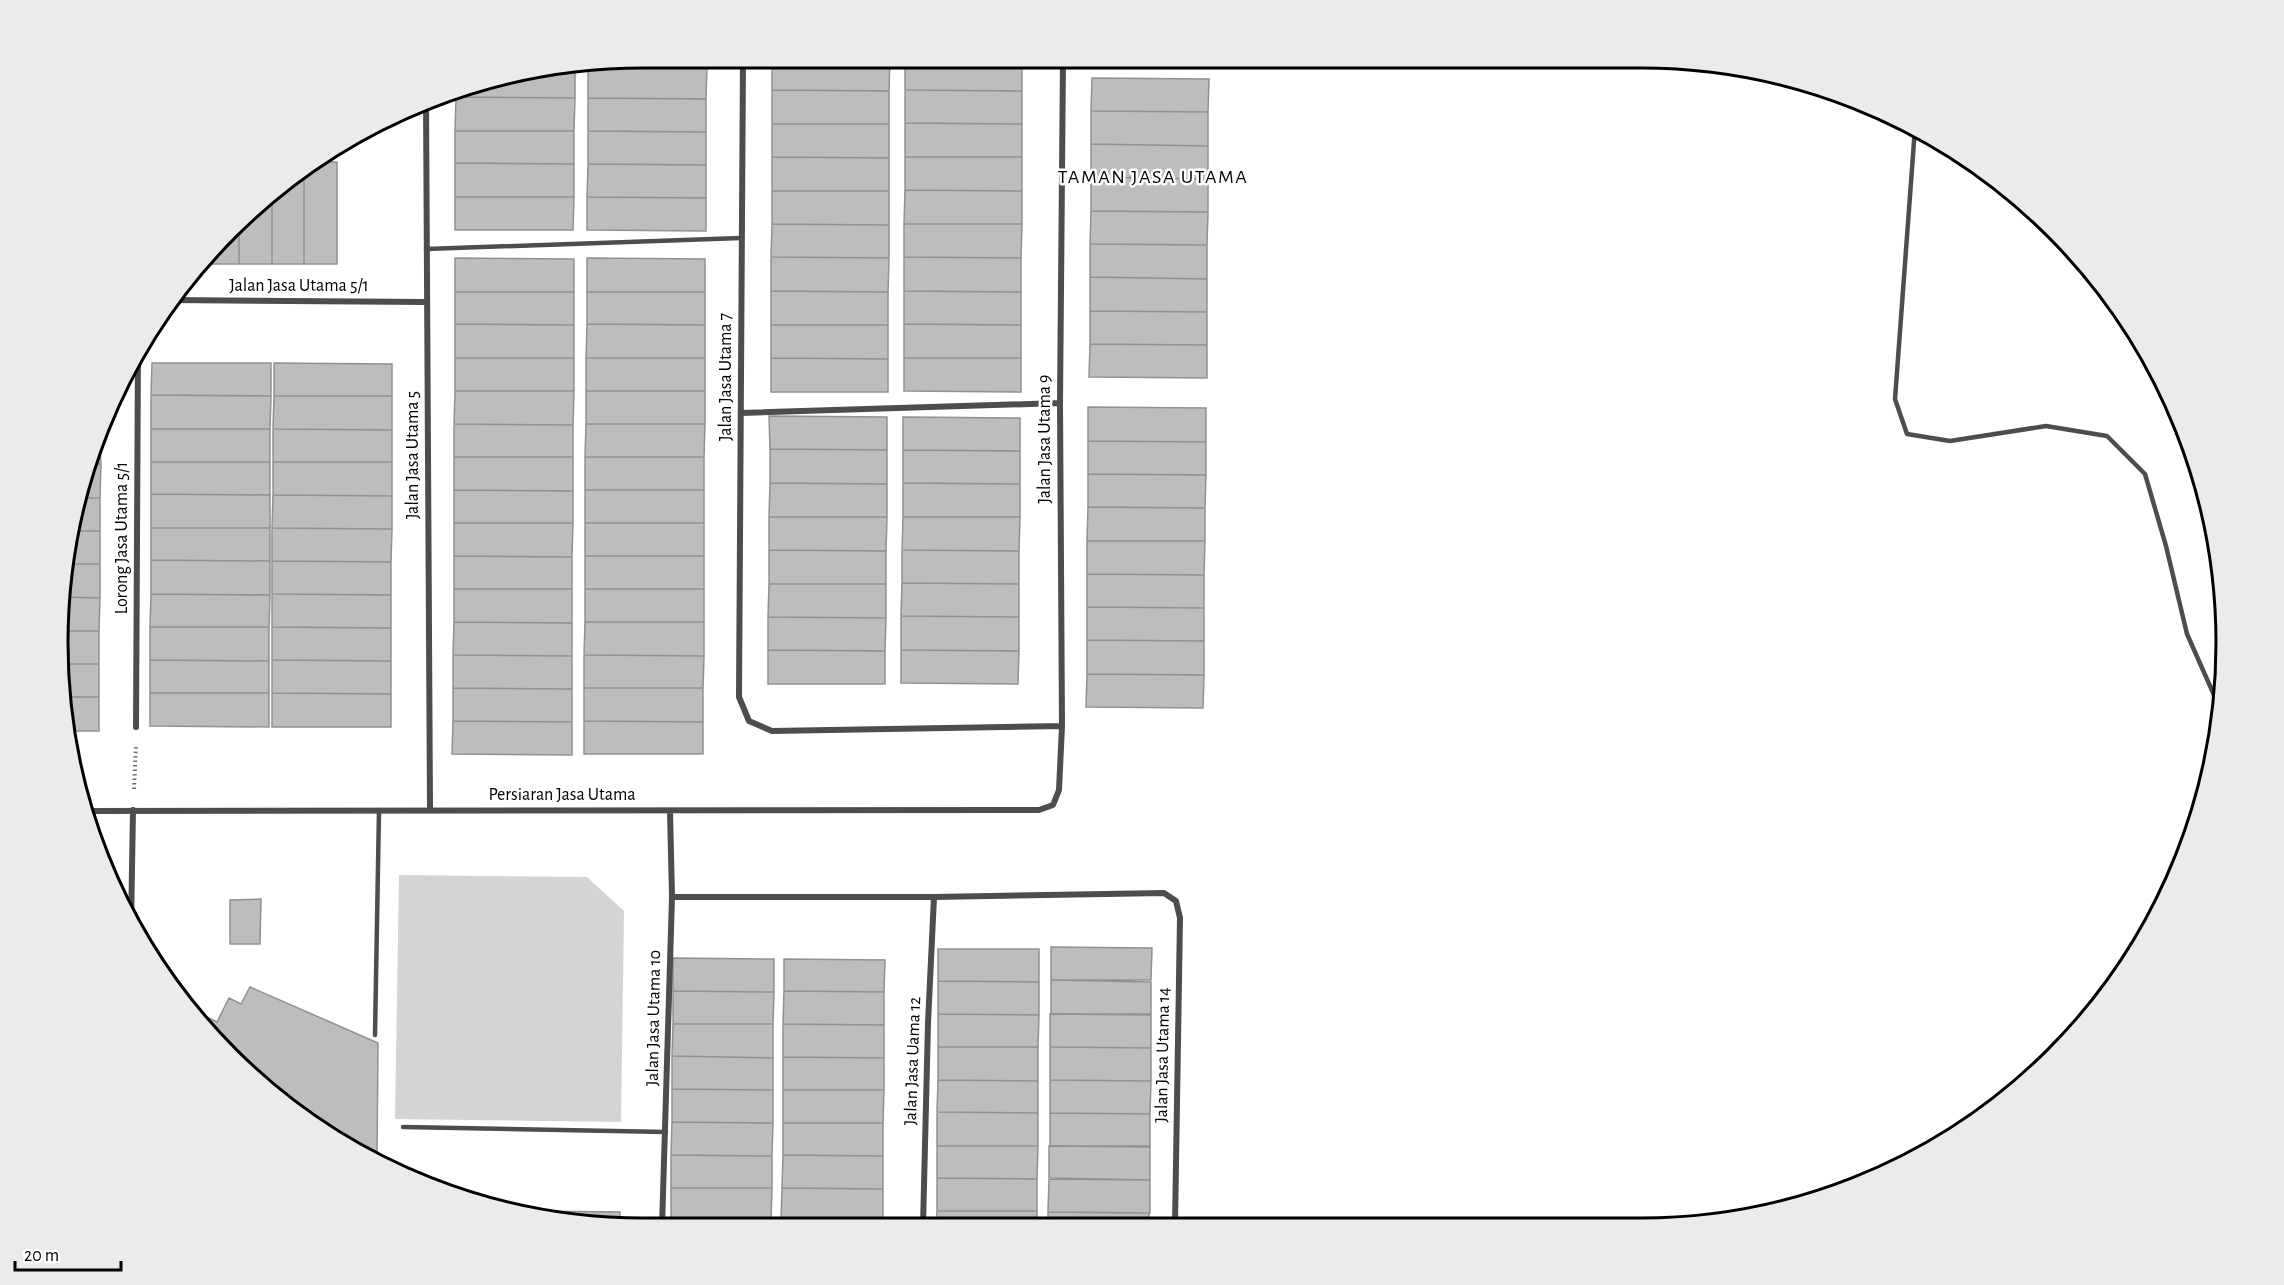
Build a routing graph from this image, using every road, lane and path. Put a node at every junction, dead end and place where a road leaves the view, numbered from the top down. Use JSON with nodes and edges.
{"nodes":[{"id":1,"x":743,"y":68,"type":"edge"},
{"id":2,"x":1063,"y":68,"type":"edge"},
{"id":3,"x":426,"y":110,"type":"edge"},
{"id":4,"x":1914,"y":137,"type":"edge"},
{"id":5,"x":741,"y":238,"type":"junction"},
{"id":6,"x":426,"y":249,"type":"junction"},
{"id":7,"x":180,"y":300,"type":"edge"},
{"id":8,"x":427,"y":302,"type":"junction"},
{"id":9,"x":138,"y":368,"type":"edge"},
{"id":10,"x":1060,"y":403,"type":"junction"},
{"id":11,"x":741,"y":413,"type":"junction"},
{"id":12,"x":2214,"y":695,"type":"edge"},
{"id":13,"x":1062,"y":726,"type":"junction"},
{"id":14,"x":136,"y":727,"type":"joint"},
{"id":15,"x":379,"y":809,"type":"junction"},
{"id":16,"x":430,"y":809,"type":"junction"},
{"id":17,"x":133,"y":810,"type":"junction"},
{"id":18,"x":1040,"y":810,"type":"joint"},
{"id":19,"x":93,"y":811,"type":"edge"},
{"id":20,"x":670,"y":811,"type":"junction"},
{"id":21,"x":672,"y":897,"type":"junction"},
{"id":22,"x":934,"y":897,"type":"junction"},
{"id":23,"x":129,"y":900,"type":"edge"},
{"id":24,"x":375,"y":1035,"type":"dead end"},
{"id":25,"x":403,"y":1127,"type":"dead end"},
{"id":26,"x":666,"y":1132,"type":"junction"},
{"id":27,"x":662,"y":1218,"type":"edge"},
{"id":28,"x":923,"y":1218,"type":"edge"},
{"id":29,"x":1175,"y":1218,"type":"edge"}],
"edges":[{"from":1,"to":5,"type":"street","name":"Jalan Jasa Utama 7"},
{"from":2,"to":10,"type":"street","name":"Jalan Jasa Utama 9"},
{"from":3,"to":6,"type":"street","name":"Jalan Jasa Utama 5"},
{"from":4,"to":12,"type":"lane"},
{"from":5,"to":6,"type":"lane"},
{"from":5,"to":11,"type":"street","name":"Jalan Jasa Utama 7"},
{"from":6,"to":8,"type":"street","name":"Jalan Jasa Utama 5"},
{"from":7,"to":8,"type":"street","name":"Jalan Jasa Utama 5/1"},
{"from":8,"to":16,"type":"street","name":"Jalan Jasa Utama 5"},
{"from":9,"to":14,"type":"street","name":"Lorong Jasa Utama 5/1"},
{"from":10,"to":11,"type":"street"},
{"from":10,"to":13,"type":"street","name":"Jalan Jasa Utama 9"},
{"from":11,"to":13,"type":"street","name":"Jalan Jasa Utama 7"},
{"from":13,"to":18,"type":"street","name":"Jalan Jasa Utama 9"},
{"from":14,"to":17,"type":"path"},
{"from":15,"to":16,"type":"street","name":"Persiaran Jasa Utama"},
{"from":15,"to":17,"type":"street","name":"Persiaran Jasa Utama"},
{"from":15,"to":24,"type":"lane"},
{"from":16,"to":20,"type":"street","name":"Persiaran Jasa Utama"},
{"from":17,"to":19,"type":"street","name":"Persiaran Jasa Utama"},
{"from":17,"to":23,"type":"street"},
{"from":18,"to":20,"type":"street","name":"Persiaran Jasa Utama"},
{"from":20,"to":21,"type":"street","name":"Jalan Jasa Utama 10"},
{"from":21,"to":22,"type":"street"},
{"from":21,"to":26,"type":"street","name":"Jalan Jasa Utama 10"},
{"from":22,"to":28,"type":"street","name":"Jalan Jasa Uama 12"},
{"from":22,"to":29,"type":"street","name":"Jalan Jasa Utama 14"},
{"from":25,"to":26,"type":"lane"},
{"from":26,"to":27,"type":"street","name":"Jalan Jasa Utama 10"}]}
